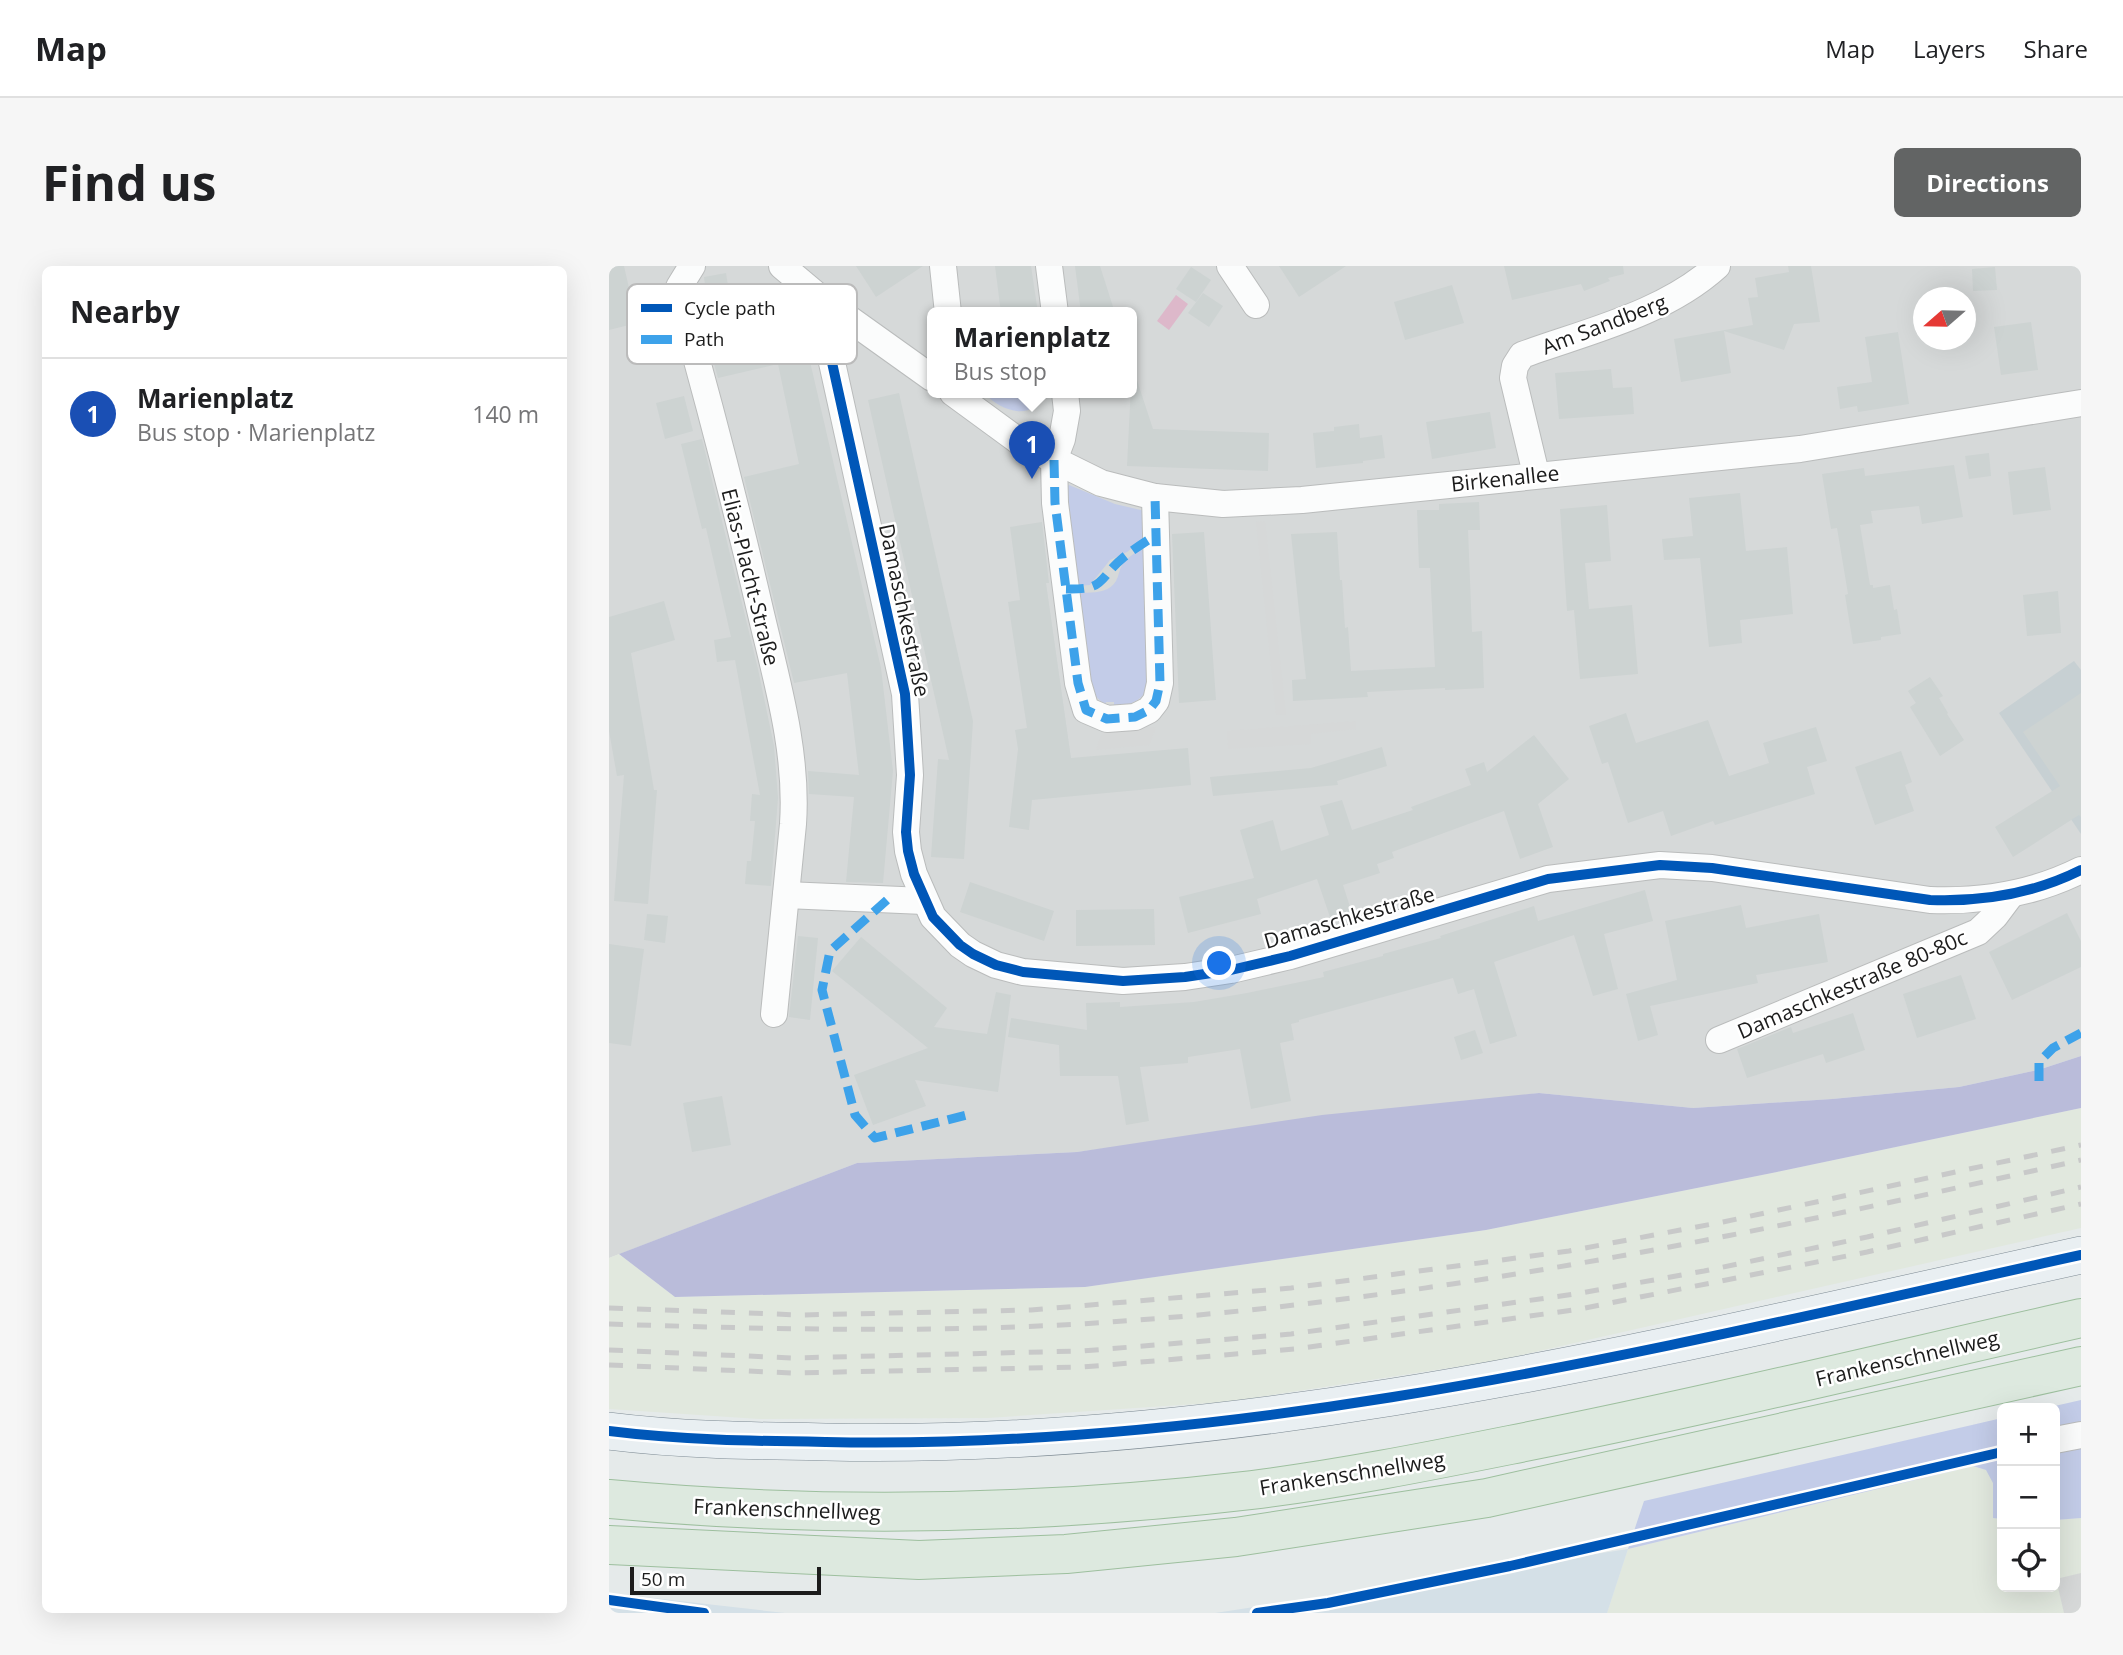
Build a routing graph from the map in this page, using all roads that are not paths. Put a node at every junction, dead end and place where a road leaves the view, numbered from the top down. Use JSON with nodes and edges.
{"nodes":[{"id":1,"x":692,"y":266,"type":"edge"},
{"id":2,"x":943,"y":266,"type":"edge"},
{"id":3,"x":1049,"y":266,"type":"edge"},
{"id":4,"x":1230,"y":266,"type":"edge"},
{"id":5,"x":1717,"y":266,"type":"edge"},
{"id":6,"x":785,"y":267,"type":"edge"},
{"id":7,"x":681,"y":284,"type":"edge"},
{"id":8,"x":804,"y":284,"type":"edge"},
{"id":9,"x":1256,"y":304,"type":"dead end"},
{"id":10,"x":947,"y":307,"type":"edge"},
{"id":11,"x":1054,"y":307,"type":"edge"},
{"id":12,"x":857,"y":325,"type":"edge"},
{"id":13,"x":697,"y":364,"type":"edge"},
{"id":14,"x":832,"y":364,"type":"edge"},
{"id":15,"x":927,"y":374,"type":"edge"},
{"id":16,"x":960,"y":398,"type":"edge"},
{"id":17,"x":1065,"y":398,"type":"edge"},
{"id":18,"x":2081,"y":403,"type":"edge"},
{"id":19,"x":1054,"y":460,"type":"junction"},
{"id":20,"x":1536,"y":474,"type":"junction"},
{"id":21,"x":1155,"y":497,"type":"junction"},
{"id":22,"x":2081,"y":870,"type":"edge"},
{"id":23,"x":786,"y":895,"type":"junction"},
{"id":24,"x":2010,"y":896,"type":"junction"},
{"id":25,"x":925,"y":901,"type":"junction"},
{"id":26,"x":774,"y":1014,"type":"dead end"},
{"id":27,"x":1719,"y":1040,"type":"dead end"},
{"id":28,"x":2081,"y":1255,"type":"edge"},
{"id":29,"x":2081,"y":1318,"type":"edge"},
{"id":30,"x":2081,"y":1366,"type":"edge"},
{"id":31,"x":609,"y":1431,"type":"edge"},
{"id":32,"x":2081,"y":1434,"type":"edge"},
{"id":33,"x":2060,"y":1439,"type":"edge"},
{"id":34,"x":609,"y":1499,"type":"edge"},
{"id":35,"x":609,"y":1545,"type":"edge"}],
"edges":[{"from":1,"to":7,"type":"street","name":"Elias-Placht-Straße"},
{"from":2,"to":10,"type":"street"},
{"from":3,"to":11,"type":"street"},
{"from":4,"to":9,"type":"street"},
{"from":5,"to":20,"type":"street","name":"Am Sandberg"},
{"from":6,"to":8,"type":"street"},
{"from":12,"to":15,"type":"street"},
{"from":13,"to":23,"type":"street","name":"Elias-Placht-Straße"},
{"from":14,"to":25,"type":"street","name":"Damaschkestraße"},
{"from":16,"to":19,"type":"street","name":"Birkenallee"},
{"from":17,"to":19,"type":"street"},
{"from":18,"to":20,"type":"street","name":"Birkenallee"},
{"from":19,"to":21,"type":"street","name":"Birkenallee"},
{"from":19,"to":21,"type":"street"},
{"from":20,"to":21,"type":"street","name":"Birkenallee"},
{"from":22,"to":24,"type":"street","name":"Damaschkestraße"},
{"from":23,"to":25,"type":"street"},
{"from":23,"to":26,"type":"street","name":"Elias-Placht-Straße"},
{"from":24,"to":25,"type":"street","name":"Damaschkestraße"},
{"from":24,"to":27,"type":"street","name":"Damaschkestraße 80-80c"},
{"from":28,"to":31,"type":"main road"},
{"from":29,"to":34,"type":"highway","name":"Frankenschnellweg"},
{"from":30,"to":35,"type":"highway"},
{"from":32,"to":33,"type":"street"}]}
